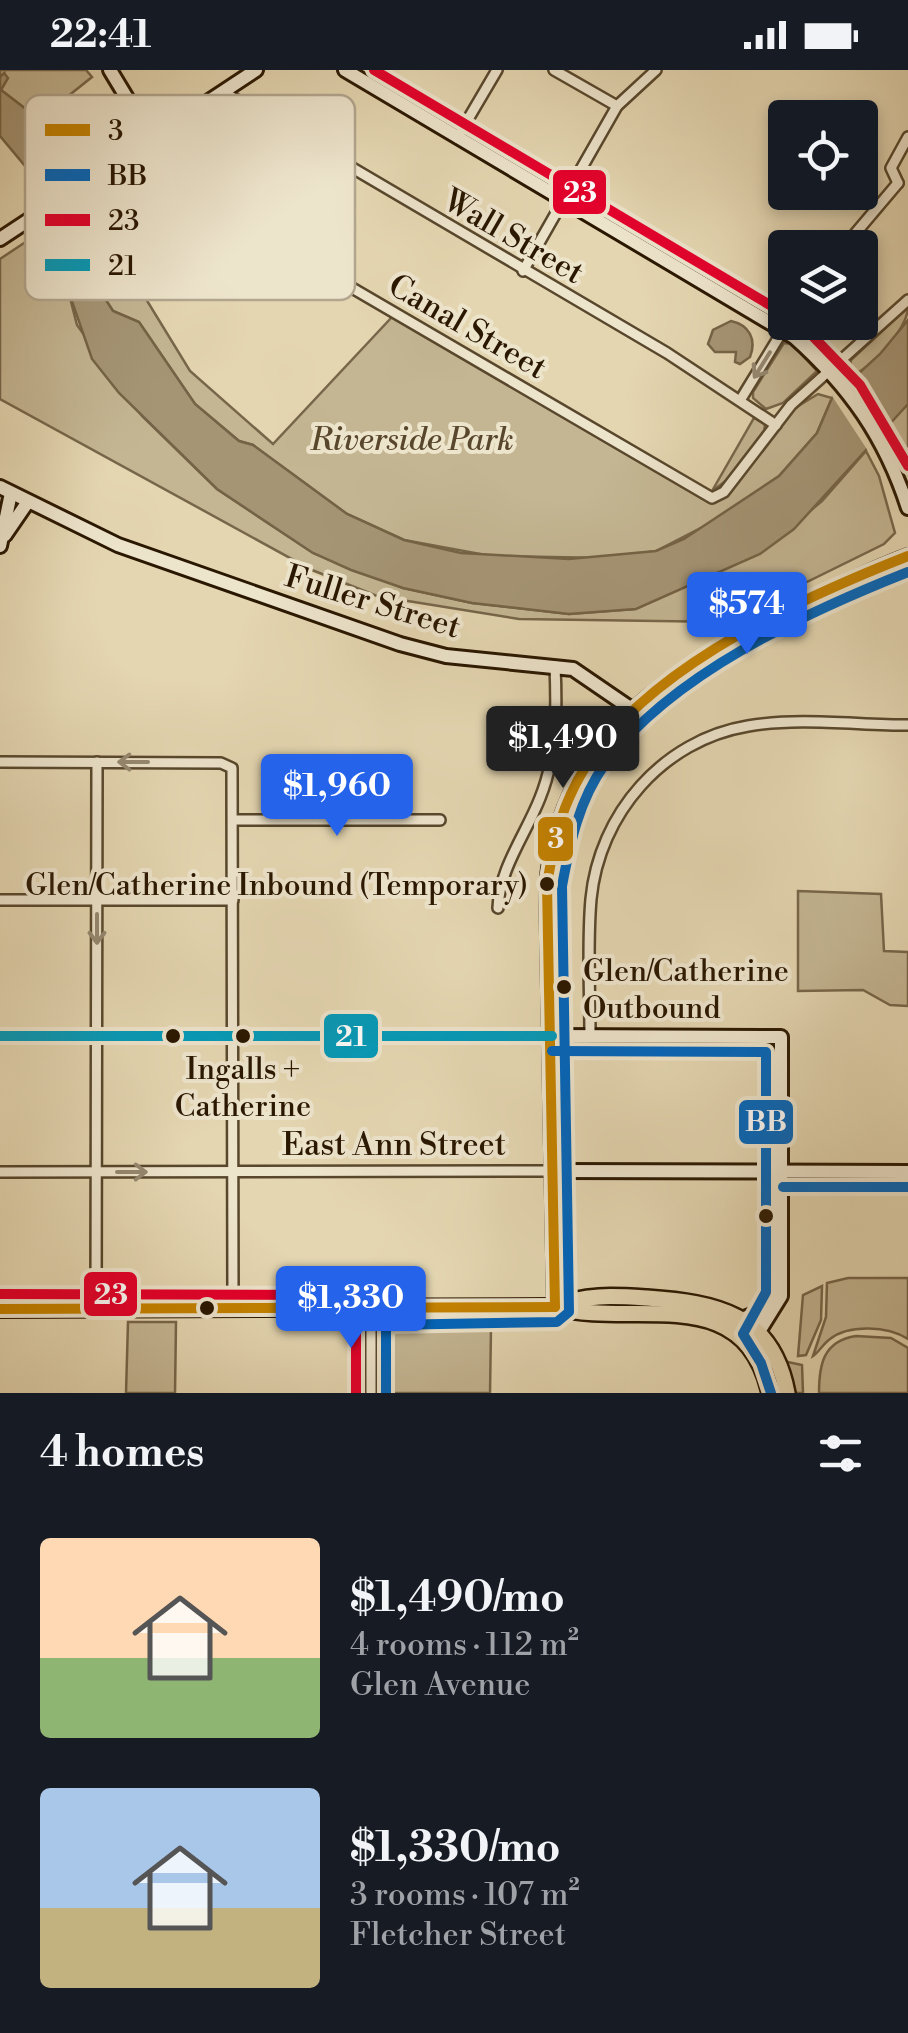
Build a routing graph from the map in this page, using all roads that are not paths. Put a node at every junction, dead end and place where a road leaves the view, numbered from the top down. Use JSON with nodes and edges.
{"nodes":[{"id":1,"x":110,"y":70,"type":"edge"},
{"id":2,"x":256,"y":70,"type":"edge"},
{"id":3,"x":345,"y":70,"type":"edge"},
{"id":4,"x":497,"y":70,"type":"edge"},
{"id":5,"x":554,"y":70,"type":"edge"},
{"id":6,"x":656,"y":70,"type":"edge"},
{"id":7,"x":225,"y":93,"type":"junction"},
{"id":8,"x":125,"y":95,"type":"edge"},
{"id":9,"x":222,"y":95,"type":"edge"},
{"id":10,"x":228,"y":95,"type":"edge"},
{"id":11,"x":617,"y":106,"type":"junction"},
{"id":12,"x":908,"y":137,"type":"edge"},
{"id":13,"x":457,"y":138,"type":"junction"},
{"id":14,"x":355,"y":171,"type":"edge"},
{"id":15,"x":903,"y":184,"type":"edge"},
{"id":16,"x":564,"y":199,"type":"junction"},
{"id":17,"x":25,"y":223,"type":"edge"},
{"id":18,"x":860,"y":230,"type":"edge"},
{"id":19,"x":0,"y":239,"type":"edge"},
{"id":20,"x":523,"y":271,"type":"junction"},
{"id":21,"x":355,"y":290,"type":"edge"},
{"id":22,"x":908,"y":300,"type":"edge"},
{"id":23,"x":768,"y":316,"type":"edge"},
{"id":24,"x":777,"y":340,"type":"edge"},
{"id":25,"x":801,"y":340,"type":"edge"},
{"id":26,"x":832,"y":370,"type":"junction"},
{"id":27,"x":741,"y":399,"type":"junction"},
{"id":28,"x":776,"y":425,"type":"junction"},
{"id":29,"x":5,"y":490,"type":"edge"},
{"id":30,"x":26,"y":503,"type":"junction"},
{"id":31,"x":908,"y":508,"type":"edge"},
{"id":32,"x":3,"y":509,"type":"edge"},
{"id":33,"x":1,"y":544,"type":"edge"},
{"id":34,"x":908,"y":556,"type":"edge"},
{"id":35,"x":555,"y":666,"type":"junction"},
{"id":36,"x":630,"y":708,"type":"junction"},
{"id":37,"x":908,"y":725,"type":"edge"},
{"id":38,"x":0,"y":762,"type":"edge"},
{"id":39,"x":97,"y":762,"type":"junction"},
{"id":40,"x":234,"y":820,"type":"junction"},
{"id":41,"x":440,"y":820,"type":"dead end"},
{"id":42,"x":97,"y":898,"type":"junction"},
{"id":43,"x":0,"y":900,"type":"edge"},
{"id":44,"x":232,"y":900,"type":"junction"},
{"id":45,"x":498,"y":908,"type":"dead end"},
{"id":46,"x":97,"y":1035,"type":"junction"},
{"id":47,"x":232,"y":1035,"type":"junction"},
{"id":48,"x":0,"y":1036,"type":"edge"},
{"id":49,"x":552,"y":1036,"type":"junction"},
{"id":50,"x":590,"y":1036,"type":"junction"},
{"id":51,"x":553,"y":1171,"type":"junction"},
{"id":52,"x":0,"y":1172,"type":"edge"},
{"id":53,"x":97,"y":1172,"type":"junction"},
{"id":54,"x":783,"y":1172,"type":"junction"},
{"id":55,"x":908,"y":1172,"type":"edge"},
{"id":56,"x":233,"y":1173,"type":"junction"},
{"id":57,"x":782,"y":1275,"type":"junction"},
{"id":58,"x":554,"y":1307,"type":"junction"},
{"id":59,"x":96,"y":1309,"type":"junction"},
{"id":60,"x":233,"y":1309,"type":"junction"},
{"id":61,"x":0,"y":1310,"type":"edge"},
{"id":62,"x":371,"y":1310,"type":"junction"},
{"id":63,"x":736,"y":1325,"type":"junction"},
{"id":64,"x":758,"y":1333,"type":"junction"},
{"id":65,"x":371,"y":1393,"type":"edge"},
{"id":66,"x":770,"y":1393,"type":"edge"},
{"id":67,"x":786,"y":1393,"type":"edge"}],
"edges":[{"from":1,"to":8,"type":"main road"},
{"from":2,"to":7,"type":"main road"},
{"from":3,"to":13,"type":"main road"},
{"from":4,"to":13,"type":"street"},
{"from":5,"to":11,"type":"street"},
{"from":6,"to":11,"type":"street"},
{"from":7,"to":9,"type":"main road"},
{"from":7,"to":10,"type":"street","name":"Wall Street"},
{"from":11,"to":16,"type":"street"},
{"from":12,"to":15,"type":"street"},
{"from":13,"to":16,"type":"main road"},
{"from":14,"to":20,"type":"street","name":"Wall Street"},
{"from":15,"to":18,"type":"street"},
{"from":16,"to":20,"type":"street"},
{"from":16,"to":23,"type":"main road"},
{"from":17,"to":19,"type":"main road"},
{"from":20,"to":27,"type":"street","name":"Wall Street"},
{"from":21,"to":28,"type":"street","name":"Canal Street"},
{"from":22,"to":26,"type":"street"},
{"from":24,"to":27,"type":"street","one_way":true},
{"from":25,"to":26,"type":"main road"},
{"from":26,"to":28,"type":"street"},
{"from":26,"to":31,"type":"main road"},
{"from":27,"to":28,"type":"street","name":"Wall Street"},
{"from":29,"to":30,"type":"main road","name":"Fuller Street"},
{"from":29,"to":32,"type":"main road"},
{"from":30,"to":33,"type":"main road"},
{"from":30,"to":35,"type":"main road","name":"Fuller Street"},
{"from":32,"to":33,"type":"main road"},
{"from":34,"to":36,"type":"main road"},
{"from":35,"to":36,"type":"main road","name":"Fuller Street"},
{"from":35,"to":45,"type":"street"},
{"from":36,"to":49,"type":"main road"},
{"from":37,"to":50,"type":"street"},
{"from":38,"to":39,"type":"street"},
{"from":40,"to":39,"type":"street","one_way":true},
{"from":39,"to":42,"type":"street"},
{"from":40,"to":41,"type":"street"},
{"from":40,"to":44,"type":"street"},
{"from":42,"to":43,"type":"street"},
{"from":42,"to":44,"type":"street"},
{"from":42,"to":46,"type":"street","one_way":true},
{"from":44,"to":47,"type":"street"},
{"from":46,"to":47,"type":"street"},
{"from":46,"to":48,"type":"street"},
{"from":46,"to":53,"type":"street"},
{"from":47,"to":49,"type":"street"},
{"from":47,"to":56,"type":"street"},
{"from":49,"to":50,"type":"main road"},
{"from":49,"to":51,"type":"main road"},
{"from":50,"to":54,"type":"main road"},
{"from":51,"to":54,"type":"main road","name":"East Ann Street"},
{"from":51,"to":56,"type":"street","name":"East Ann Street"},
{"from":51,"to":58,"type":"main road"},
{"from":52,"to":53,"type":"street","name":"East Ann Street"},
{"from":53,"to":56,"type":"street","name":"East Ann Street","one_way":true},
{"from":53,"to":59,"type":"street"},
{"from":54,"to":55,"type":"main road","name":"East Ann Street"},
{"from":54,"to":57,"type":"main road"},
{"from":56,"to":60,"type":"street"},
{"from":57,"to":63,"type":"main road"},
{"from":57,"to":64,"type":"main road"},
{"from":58,"to":62,"type":"main road"},
{"from":58,"to":63,"type":"main road"},
{"from":59,"to":60,"type":"main road"},
{"from":59,"to":61,"type":"main road"},
{"from":60,"to":62,"type":"main road"},
{"from":62,"to":65,"type":"street"},
{"from":63,"to":64,"type":"main road"},
{"from":63,"to":66,"type":"main road"},
{"from":64,"to":67,"type":"main road"}]}
